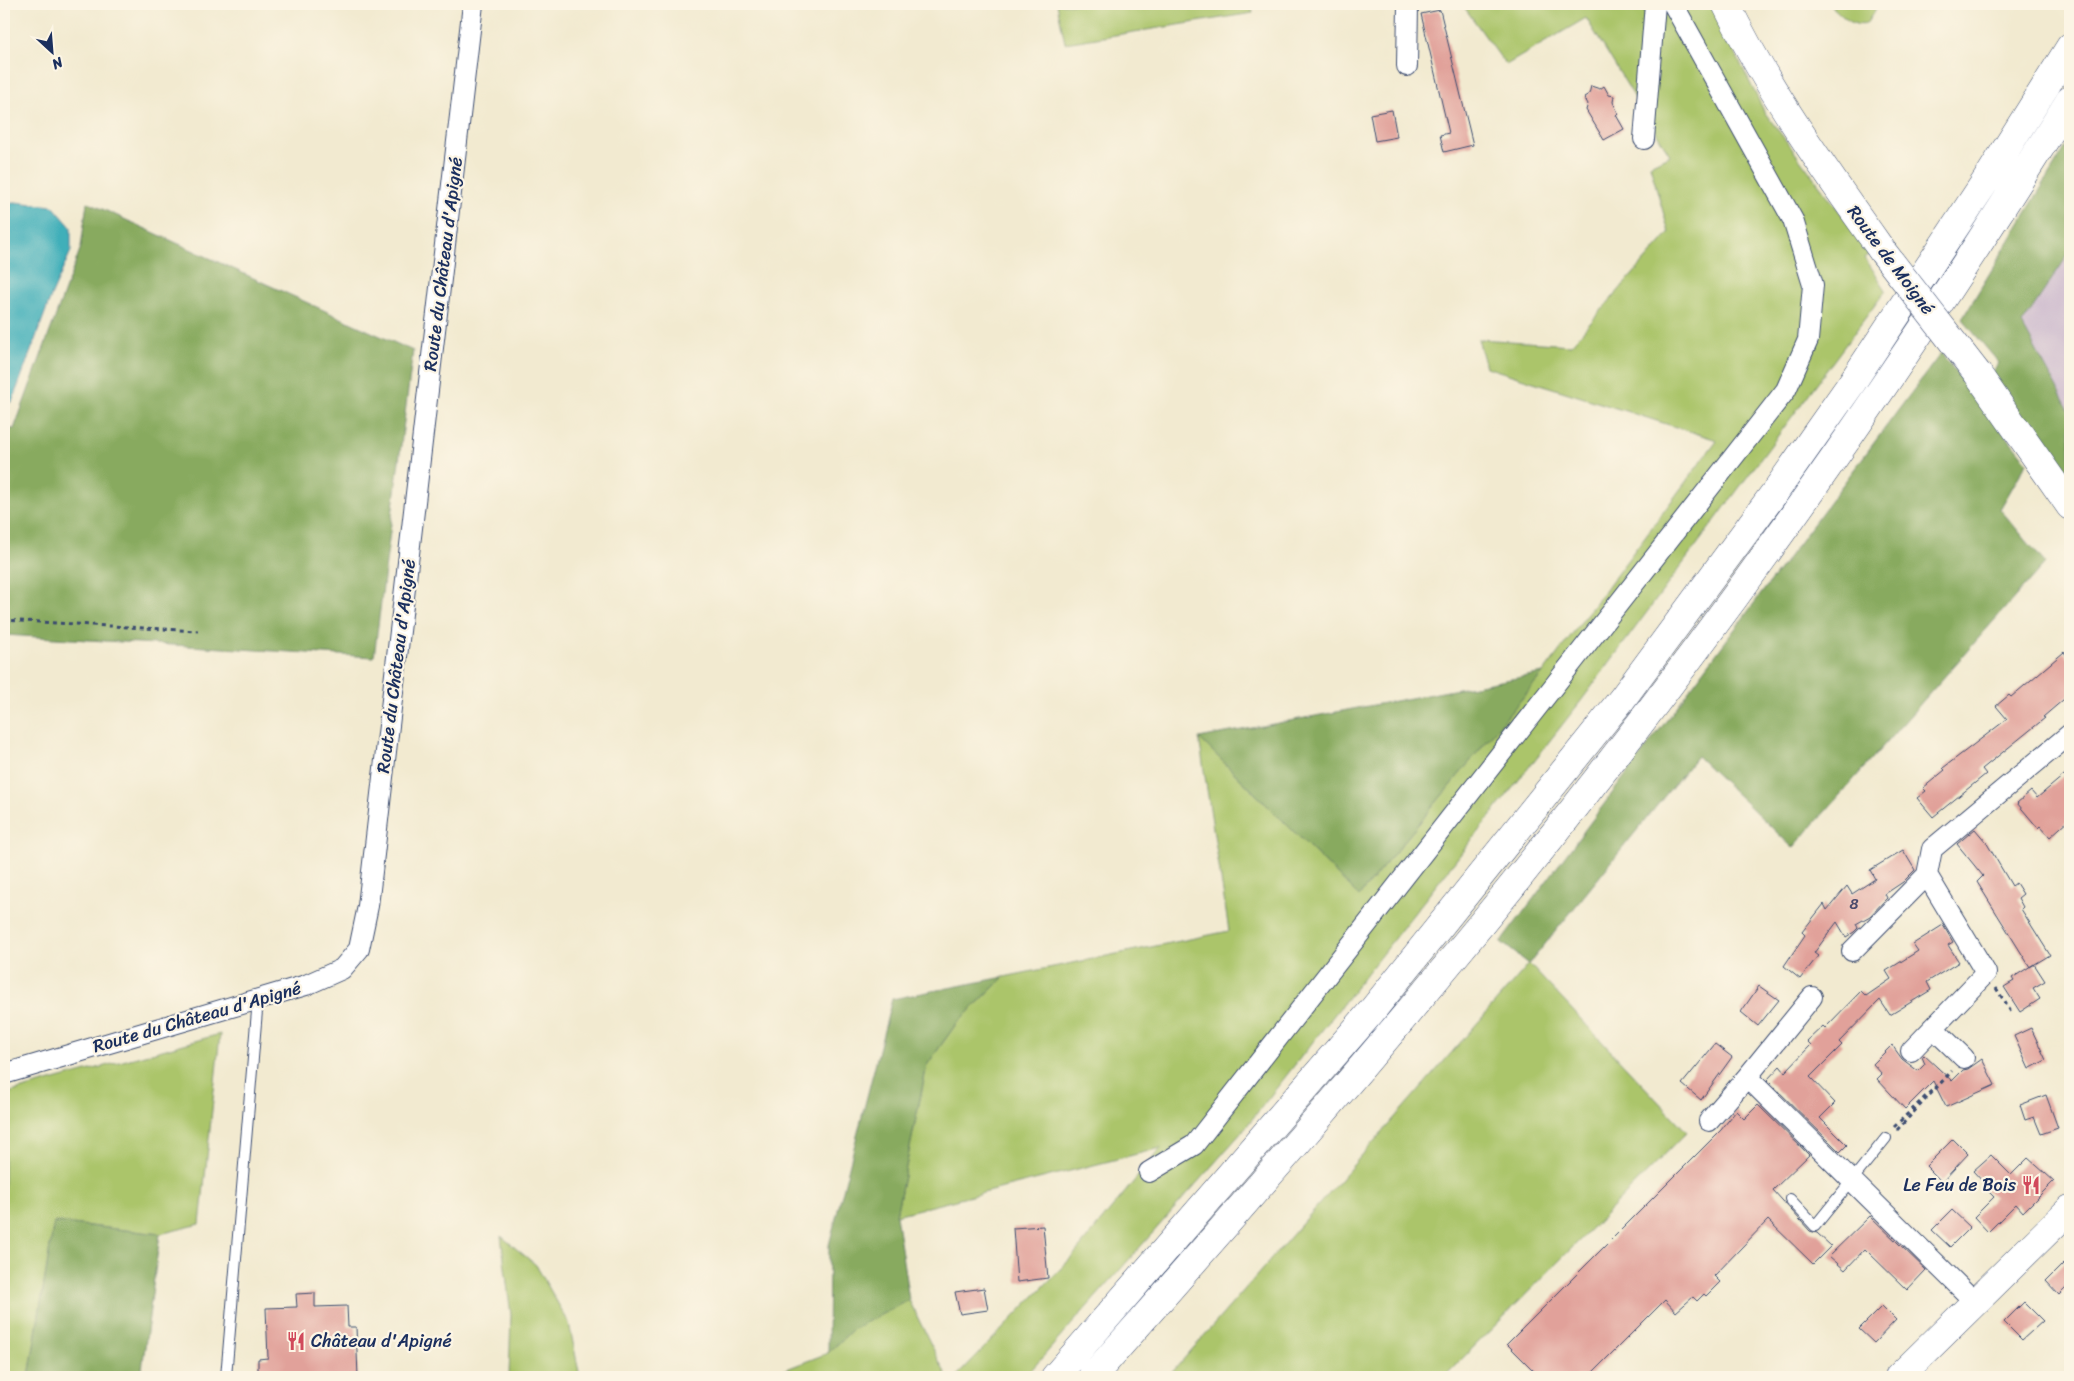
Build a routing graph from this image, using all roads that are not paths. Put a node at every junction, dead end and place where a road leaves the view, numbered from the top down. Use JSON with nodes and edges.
{"nodes":[{"id":1,"x":473,"y":4,"type":"edge"},
{"id":2,"x":1408,"y":4,"type":"edge"},
{"id":3,"x":1655,"y":4,"type":"edge"},
{"id":4,"x":1673,"y":4,"type":"edge"},
{"id":5,"x":1726,"y":4,"type":"edge"},
{"id":6,"x":2070,"y":47,"type":"edge"},
{"id":7,"x":1408,"y":66,"type":"dead end"},
{"id":8,"x":2070,"y":100,"type":"edge"},
{"id":9,"x":1644,"y":139,"type":"dead end"},
{"id":10,"x":2070,"y":506,"type":"edge"},
{"id":11,"x":2070,"y":734,"type":"edge"},
{"id":12,"x":1927,"y":875,"type":"junction"},
{"id":13,"x":1852,"y":951,"type":"dead end"},
{"id":14,"x":1812,"y":997,"type":"dead end"},
{"id":15,"x":258,"y":999,"type":"junction"},
{"id":16,"x":1933,"y":1028,"type":"junction"},
{"id":17,"x":1911,"y":1051,"type":"dead end"},
{"id":18,"x":1958,"y":1064,"type":"road end"},
{"id":19,"x":4,"y":1074,"type":"edge"},
{"id":20,"x":1747,"y":1077,"type":"junction"},
{"id":21,"x":1709,"y":1121,"type":"dead end"},
{"id":22,"x":1886,"y":1138,"type":"road end"},
{"id":23,"x":1149,"y":1172,"type":"dead end"},
{"id":24,"x":1850,"y":1181,"type":"junction"},
{"id":25,"x":1790,"y":1199,"type":"dead end"},
{"id":26,"x":2070,"y":1209,"type":"edge"},
{"id":27,"x":1976,"y":1303,"type":"junction"},
{"id":28,"x":226,"y":1377,"type":"edge"},
{"id":29,"x":1055,"y":1377,"type":"edge"},
{"id":30,"x":1092,"y":1377,"type":"edge"},
{"id":31,"x":1899,"y":1377,"type":"edge"}],
"edges":[{"from":1,"to":15,"type":"street","name":"Route du Château d'Apigné"},
{"from":2,"to":7,"type":"street"},
{"from":3,"to":9,"type":"street"},
{"from":4,"to":23,"type":"street"},
{"from":5,"to":10,"type":"main road","name":"Route de Moigné","bridge":true},
{"from":6,"to":29,"type":"main road"},
{"from":8,"to":30,"type":"main road"},
{"from":11,"to":12,"type":"street"},
{"from":12,"to":13,"type":"street"},
{"from":12,"to":16,"type":"street"},
{"from":14,"to":20,"type":"street"},
{"from":15,"to":19,"type":"street","name":"Route du Château d'Apigné"},
{"from":15,"to":28,"type":"lane"},
{"from":16,"to":17,"type":"street"},
{"from":16,"to":18,"type":"street"},
{"from":20,"to":21,"type":"street"},
{"from":20,"to":24,"type":"street"},
{"from":22,"to":24,"type":"lane"},
{"from":24,"to":25,"type":"lane"},
{"from":24,"to":27,"type":"street"},
{"from":26,"to":27,"type":"main road"},
{"from":27,"to":31,"type":"main road"}]}
